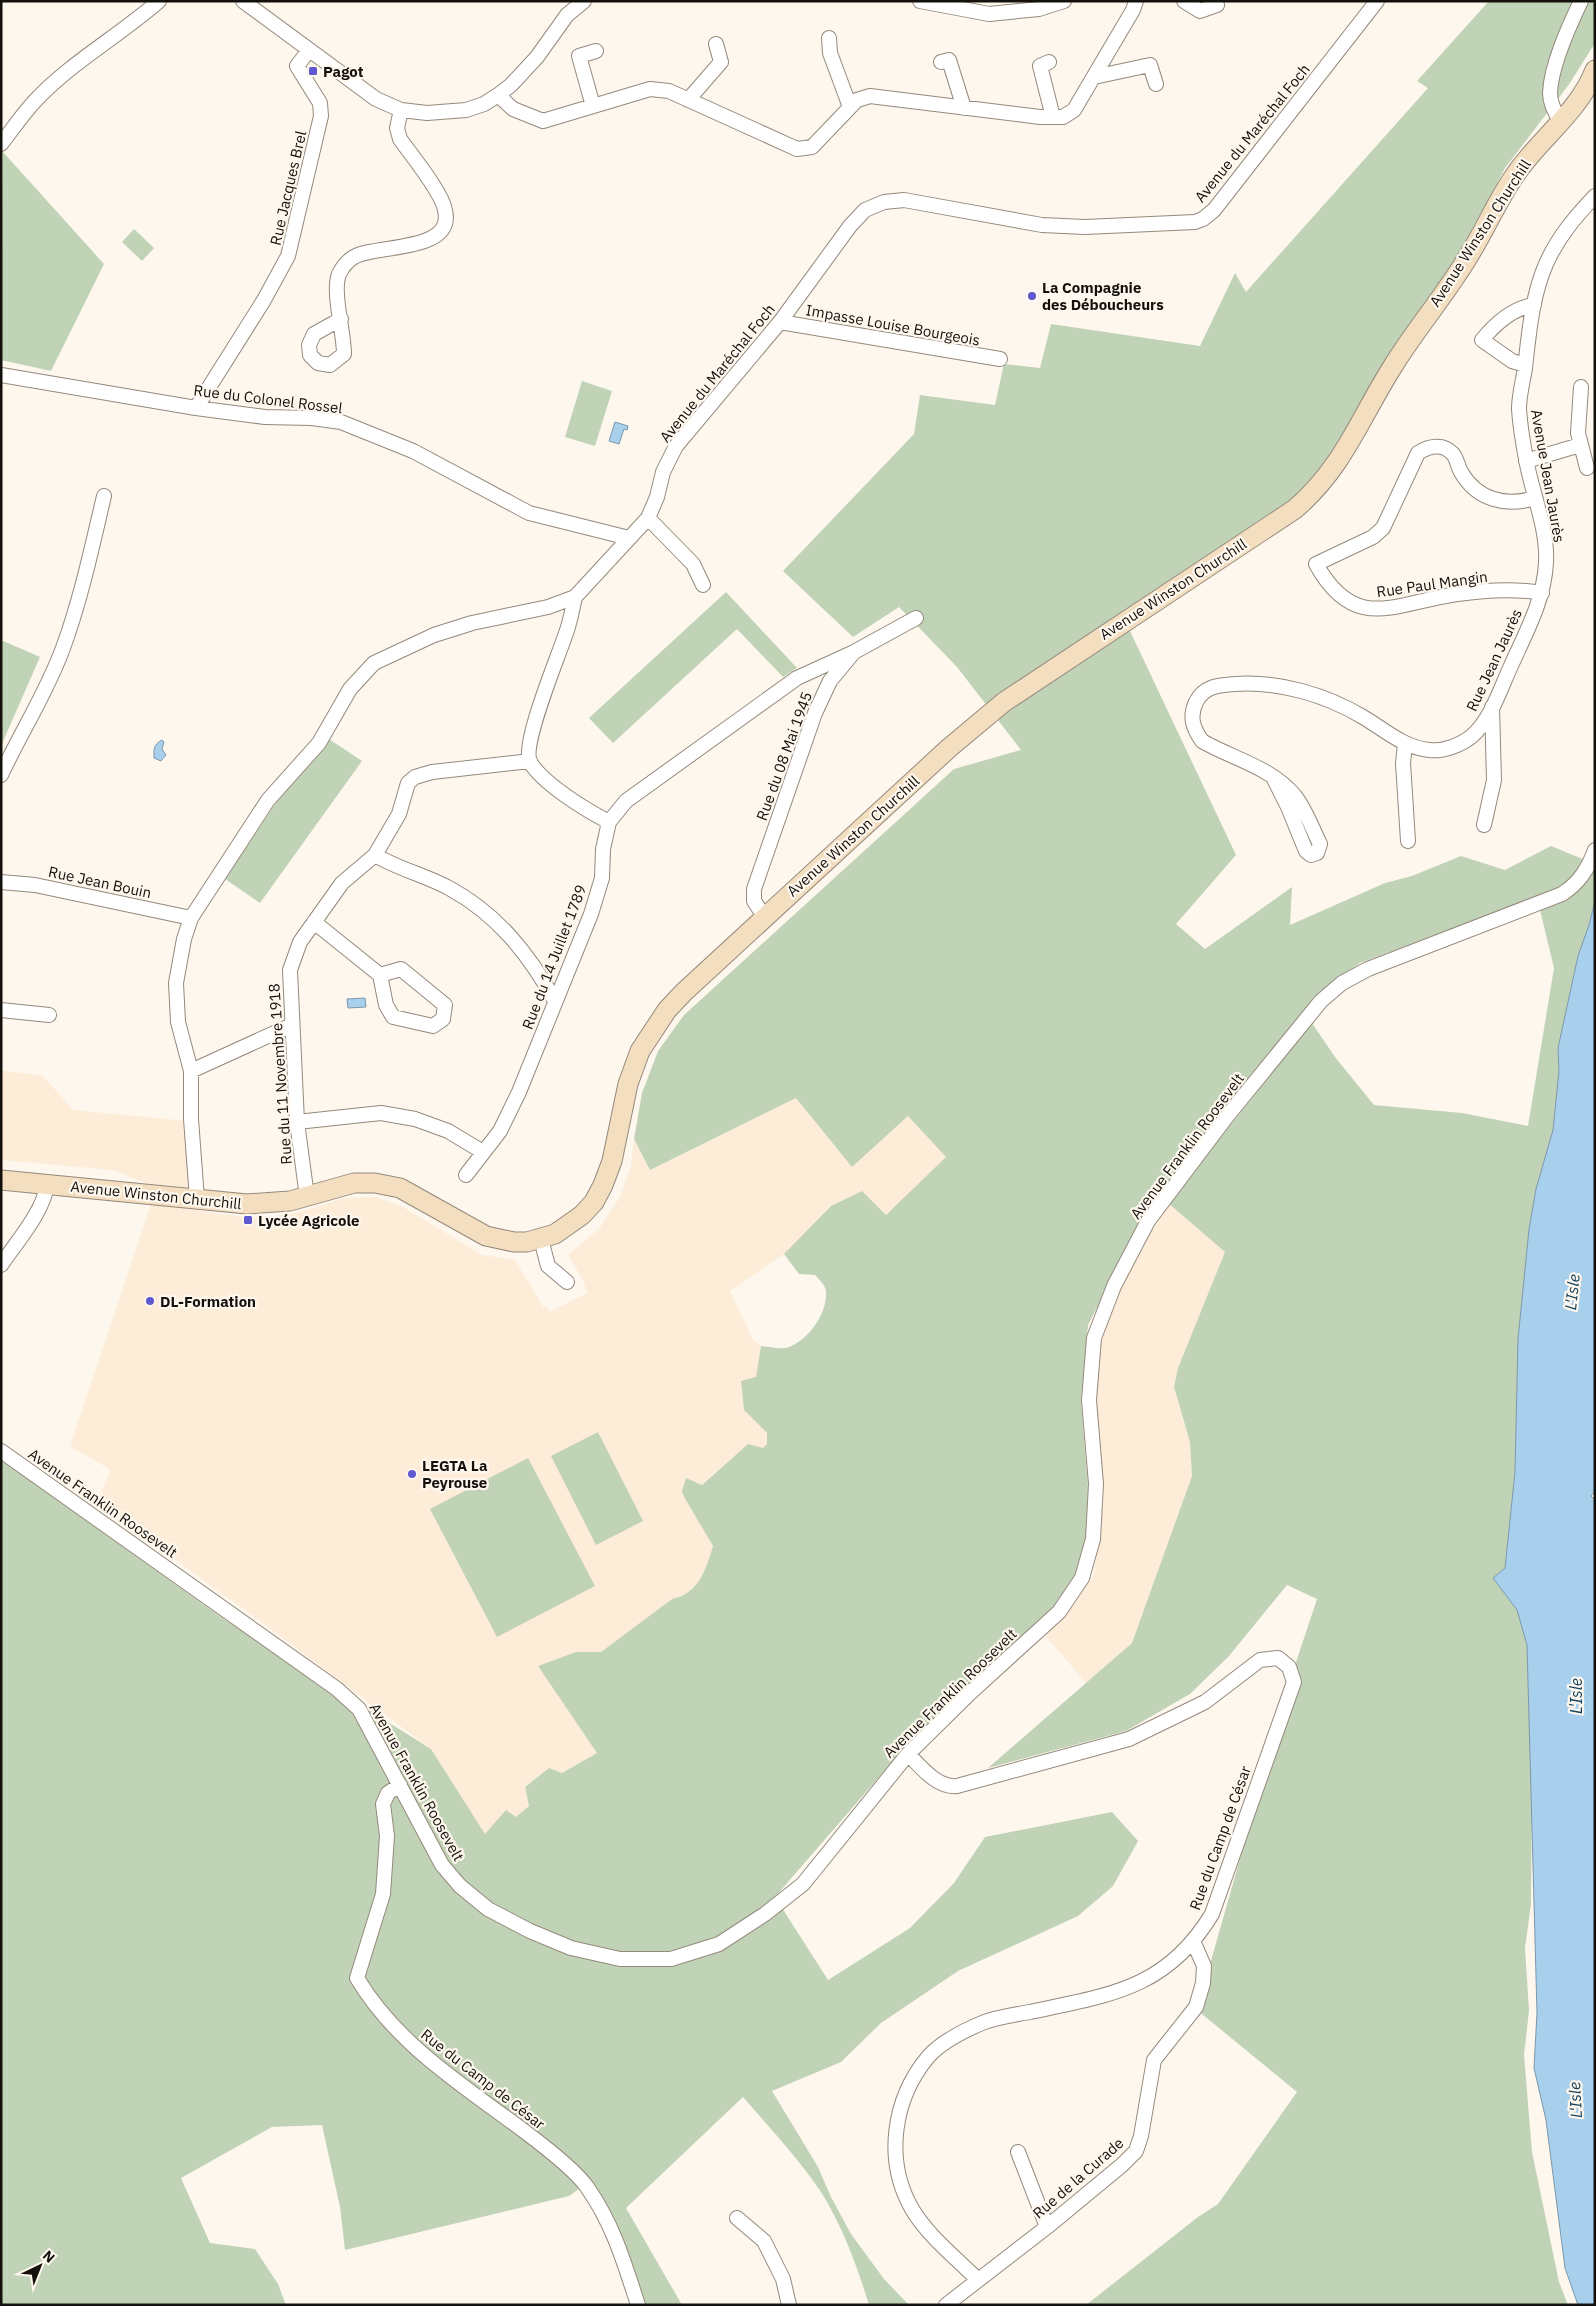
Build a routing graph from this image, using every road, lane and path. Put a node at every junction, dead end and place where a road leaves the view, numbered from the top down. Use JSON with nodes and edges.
{"nodes":[{"id":1,"x":159,"y":1,"type":"edge"},
{"id":2,"x":243,"y":1,"type":"edge"},
{"id":3,"x":584,"y":1,"type":"edge"},
{"id":4,"x":920,"y":1,"type":"edge"},
{"id":5,"x":1064,"y":1,"type":"edge"},
{"id":6,"x":1136,"y":1,"type":"edge"},
{"id":7,"x":1184,"y":1,"type":"edge"},
{"id":8,"x":1377,"y":1,"type":"edge"},
{"id":9,"x":1581,"y":1,"type":"edge"},
{"id":10,"x":1217,"y":6,"type":"dead end"},
{"id":11,"x":830,"y":38,"type":"dead end"},
{"id":12,"x":716,"y":44,"type":"dead end"},
{"id":13,"x":309,"y":50,"type":"junction"},
{"id":14,"x":596,"y":51,"type":"dead end"},
{"id":15,"x":941,"y":62,"type":"dead end"},
{"id":16,"x":1049,"y":62,"type":"dead end"},
{"id":17,"x":1595,"y":70,"type":"edge"},
{"id":18,"x":1094,"y":77,"type":"junction"},
{"id":19,"x":1156,"y":84,"type":"dead end"},
{"id":20,"x":498,"y":95,"type":"junction"},
{"id":21,"x":688,"y":100,"type":"junction"},
{"id":22,"x":593,"y":106,"type":"junction"},
{"id":23,"x":850,"y":108,"type":"junction"},
{"id":24,"x":964,"y":108,"type":"junction"},
{"id":25,"x":401,"y":110,"type":"junction"},
{"id":26,"x":1052,"y":117,"type":"junction"},
{"id":27,"x":1561,"y":122,"type":"junction"},
{"id":28,"x":1,"y":144,"type":"edge"},
{"id":29,"x":1595,"y":196,"type":"edge"},
{"id":30,"x":1534,"y":305,"type":"junction"},
{"id":31,"x":341,"y":320,"type":"dead end"},
{"id":32,"x":780,"y":322,"type":"junction"},
{"id":33,"x":1000,"y":360,"type":"dead end"},
{"id":34,"x":1525,"y":365,"type":"junction"},
{"id":35,"x":1,"y":375,"type":"edge"},
{"id":36,"x":1581,"y":387,"type":"dead end"},
{"id":37,"x":196,"y":408,"type":"junction"},
{"id":38,"x":1580,"y":445,"type":"junction"},
{"id":39,"x":1526,"y":461,"type":"junction"},
{"id":40,"x":1587,"y":468,"type":"dead end"},
{"id":41,"x":104,"y":496,"type":"dead end"},
{"id":42,"x":1535,"y":498,"type":"junction"},
{"id":43,"x":648,"y":518,"type":"junction"},
{"id":44,"x":629,"y":538,"type":"junction"},
{"id":45,"x":703,"y":585,"type":"dead end"},
{"id":46,"x":1542,"y":593,"type":"junction"},
{"id":47,"x":575,"y":597,"type":"junction"},
{"id":48,"x":916,"y":618,"type":"dead end"},
{"id":49,"x":854,"y":652,"type":"junction"},
{"id":50,"x":1492,"y":707,"type":"junction"},
{"id":51,"x":1405,"y":744,"type":"junction"},
{"id":52,"x":530,"y":761,"type":"junction"},
{"id":53,"x":1,"y":775,"type":"edge"},
{"id":54,"x":1273,"y":777,"type":"junction"},
{"id":55,"x":609,"y":822,"type":"junction"},
{"id":56,"x":1484,"y":825,"type":"dead end"},
{"id":57,"x":1408,"y":841,"type":"dead end"},
{"id":58,"x":1595,"y":850,"type":"edge"},
{"id":59,"x":375,"y":856,"type":"junction"},
{"id":60,"x":1,"y":882,"type":"edge"},
{"id":61,"x":764,"y":916,"type":"junction"},
{"id":62,"x":191,"y":918,"type":"junction"},
{"id":63,"x":314,"y":922,"type":"junction"},
{"id":64,"x":380,"y":975,"type":"junction"},
{"id":65,"x":555,"y":1001,"type":"junction"},
{"id":66,"x":1,"y":1010,"type":"edge"},
{"id":67,"x":49,"y":1015,"type":"dead end"},
{"id":68,"x":292,"y":1025,"type":"junction"},
{"id":69,"x":191,"y":1072,"type":"junction"},
{"id":70,"x":297,"y":1122,"type":"junction"},
{"id":71,"x":483,"y":1152,"type":"junction"},
{"id":72,"x":466,"y":1175,"type":"dead end"},
{"id":73,"x":1,"y":1180,"type":"edge"},
{"id":74,"x":47,"y":1184,"type":"junction"},
{"id":75,"x":307,"y":1197,"type":"junction"},
{"id":76,"x":197,"y":1199,"type":"junction"},
{"id":77,"x":541,"y":1239,"type":"junction"},
{"id":78,"x":1,"y":1265,"type":"edge"},
{"id":79,"x":567,"y":1282,"type":"dead end"},
{"id":80,"x":1,"y":1451,"type":"edge"},
{"id":81,"x":908,"y":1754,"type":"junction"},
{"id":82,"x":400,"y":1785,"type":"junction"},
{"id":83,"x":1193,"y":1941,"type":"junction"},
{"id":84,"x":1018,"y":2152,"type":"dead end"},
{"id":85,"x":737,"y":2218,"type":"dead end"},
{"id":86,"x":1047,"y":2226,"type":"junction"},
{"id":87,"x":978,"y":2280,"type":"junction"},
{"id":88,"x":638,"y":2305,"type":"edge"},
{"id":89,"x":788,"y":2305,"type":"edge"},
{"id":90,"x":946,"y":2305,"type":"edge"}],
"edges":[{"from":1,"to":28,"type":"street"},
{"from":2,"to":13,"type":"street"},
{"from":3,"to":20,"type":"street"},
{"from":4,"to":5,"type":"street"},
{"from":6,"to":18,"type":"street"},
{"from":7,"to":10,"type":"street"},
{"from":8,"to":32,"type":"street","name":"Avenue du Maréchal Foch"},
{"from":9,"to":27,"type":"street"},
{"from":11,"to":23,"type":"street"},
{"from":12,"to":21,"type":"street"},
{"from":13,"to":25,"type":"street"},
{"from":13,"to":37,"type":"street","name":"Rue Jacques Brel"},
{"from":14,"to":22,"type":"street"},
{"from":15,"to":24,"type":"street"},
{"from":16,"to":26,"type":"street"},
{"from":17,"to":27,"type":"main road","name":"Avenue Winston Churchill"},
{"from":18,"to":19,"type":"street"},
{"from":18,"to":26,"type":"street"},
{"from":20,"to":22,"type":"street"},
{"from":20,"to":25,"type":"street"},
{"from":21,"to":22,"type":"street"},
{"from":21,"to":23,"type":"street"},
{"from":23,"to":24,"type":"street"},
{"from":24,"to":26,"type":"street"},
{"from":25,"to":31,"type":"street"},
{"from":27,"to":61,"type":"main road","name":"Avenue Winston Churchill"},
{"from":29,"to":30,"type":"street","name":"Avenue Jean Jaurès"},
{"from":30,"to":34,"type":"street","name":"Avenue Jean Jaurès"},
{"from":30,"to":34,"type":"street"},
{"from":32,"to":33,"type":"street","name":"Impasse Louise Bourgeois"},
{"from":32,"to":43,"type":"street","name":"Avenue du Maréchal Foch"},
{"from":34,"to":39,"type":"street","name":"Avenue Jean Jaurès"},
{"from":35,"to":37,"type":"street","name":"Rue du Colonel Rossel"},
{"from":36,"to":38,"type":"street"},
{"from":37,"to":44,"type":"street","name":"Rue du Colonel Rossel"},
{"from":38,"to":39,"type":"street"},
{"from":38,"to":40,"type":"street"},
{"from":39,"to":42,"type":"street","name":"Avenue Jean Jaurès"},
{"from":41,"to":53,"type":"street"},
{"from":42,"to":46,"type":"street","name":"Avenue Jean Jaurès"},
{"from":42,"to":46,"type":"street","name":"Rue Paul Mangin"},
{"from":43,"to":44,"type":"street","name":"Avenue du Maréchal Foch"},
{"from":43,"to":45,"type":"street"},
{"from":44,"to":47,"type":"street","name":"Avenue du Maréchal Foch"},
{"from":46,"to":50,"type":"street","name":"Rue Jean Jaurès"},
{"from":47,"to":52,"type":"street"},
{"from":47,"to":62,"type":"street","name":"Avenue du Maréchal Foch"},
{"from":48,"to":49,"type":"street","name":"Rue du 08 Mai 1945"},
{"from":49,"to":55,"type":"street","name":"Rue du 14 Juillet 1789"},
{"from":49,"to":61,"type":"street","name":"Rue du 08 Mai 1945"},
{"from":50,"to":51,"type":"street","name":"Rue Jean Jaurès"},
{"from":50,"to":56,"type":"street"},
{"from":51,"to":54,"type":"street","name":"Rue Jean Jaurès"},
{"from":51,"to":57,"type":"street"},
{"from":52,"to":55,"type":"street"},
{"from":52,"to":59,"type":"street","name":"Rue du 11 Novembre 1918"},
{"from":54,"to":54,"type":"street","name":"Rue Jean Jaurès"},
{"from":55,"to":65,"type":"street","name":"Rue du 14 Juillet 1789"},
{"from":58,"to":81,"type":"street","name":"Avenue Franklin Roosevelt"},
{"from":59,"to":63,"type":"street","name":"Rue du 11 Novembre 1918"},
{"from":59,"to":65,"type":"street"},
{"from":60,"to":62,"type":"street","name":"Rue Jean Bouin"},
{"from":61,"to":77,"type":"main road","name":"Avenue Winston Churchill"},
{"from":62,"to":69,"type":"street","name":"Avenue du Maréchal Foch"},
{"from":63,"to":64,"type":"street"},
{"from":63,"to":68,"type":"street","name":"Rue du 11 Novembre 1918"},
{"from":64,"to":64,"type":"street"},
{"from":65,"to":71,"type":"street","name":"Rue du 14 Juillet 1789"},
{"from":66,"to":67,"type":"street"},
{"from":68,"to":69,"type":"street"},
{"from":68,"to":70,"type":"street","name":"Rue du 11 Novembre 1918"},
{"from":69,"to":76,"type":"street","name":"Avenue du Maréchal Foch"},
{"from":70,"to":71,"type":"street"},
{"from":70,"to":75,"type":"street","name":"Rue du 11 Novembre 1918"},
{"from":71,"to":72,"type":"street","name":"Rue du 14 Juillet 1789"},
{"from":73,"to":74,"type":"main road","name":"Avenue Winston Churchill"},
{"from":74,"to":76,"type":"main road","name":"Avenue Winston Churchill"},
{"from":74,"to":78,"type":"street"},
{"from":75,"to":76,"type":"main road","name":"Avenue Winston Churchill"},
{"from":75,"to":77,"type":"main road","name":"Avenue Winston Churchill"},
{"from":77,"to":79,"type":"street"},
{"from":80,"to":82,"type":"street","name":"Avenue Franklin Roosevelt"},
{"from":81,"to":82,"type":"street","name":"Avenue Franklin Roosevelt"},
{"from":81,"to":83,"type":"street","name":"Rue du Camp de César"},
{"from":82,"to":88,"type":"street","name":"Rue du Camp de César"},
{"from":83,"to":86,"type":"street","name":"Rue de la Curade"},
{"from":83,"to":87,"type":"street","name":"Rue du Camp de César"},
{"from":84,"to":86,"type":"street"},
{"from":85,"to":89,"type":"street"},
{"from":86,"to":87,"type":"street","name":"Rue de la Curade"},
{"from":87,"to":90,"type":"street"}]}
